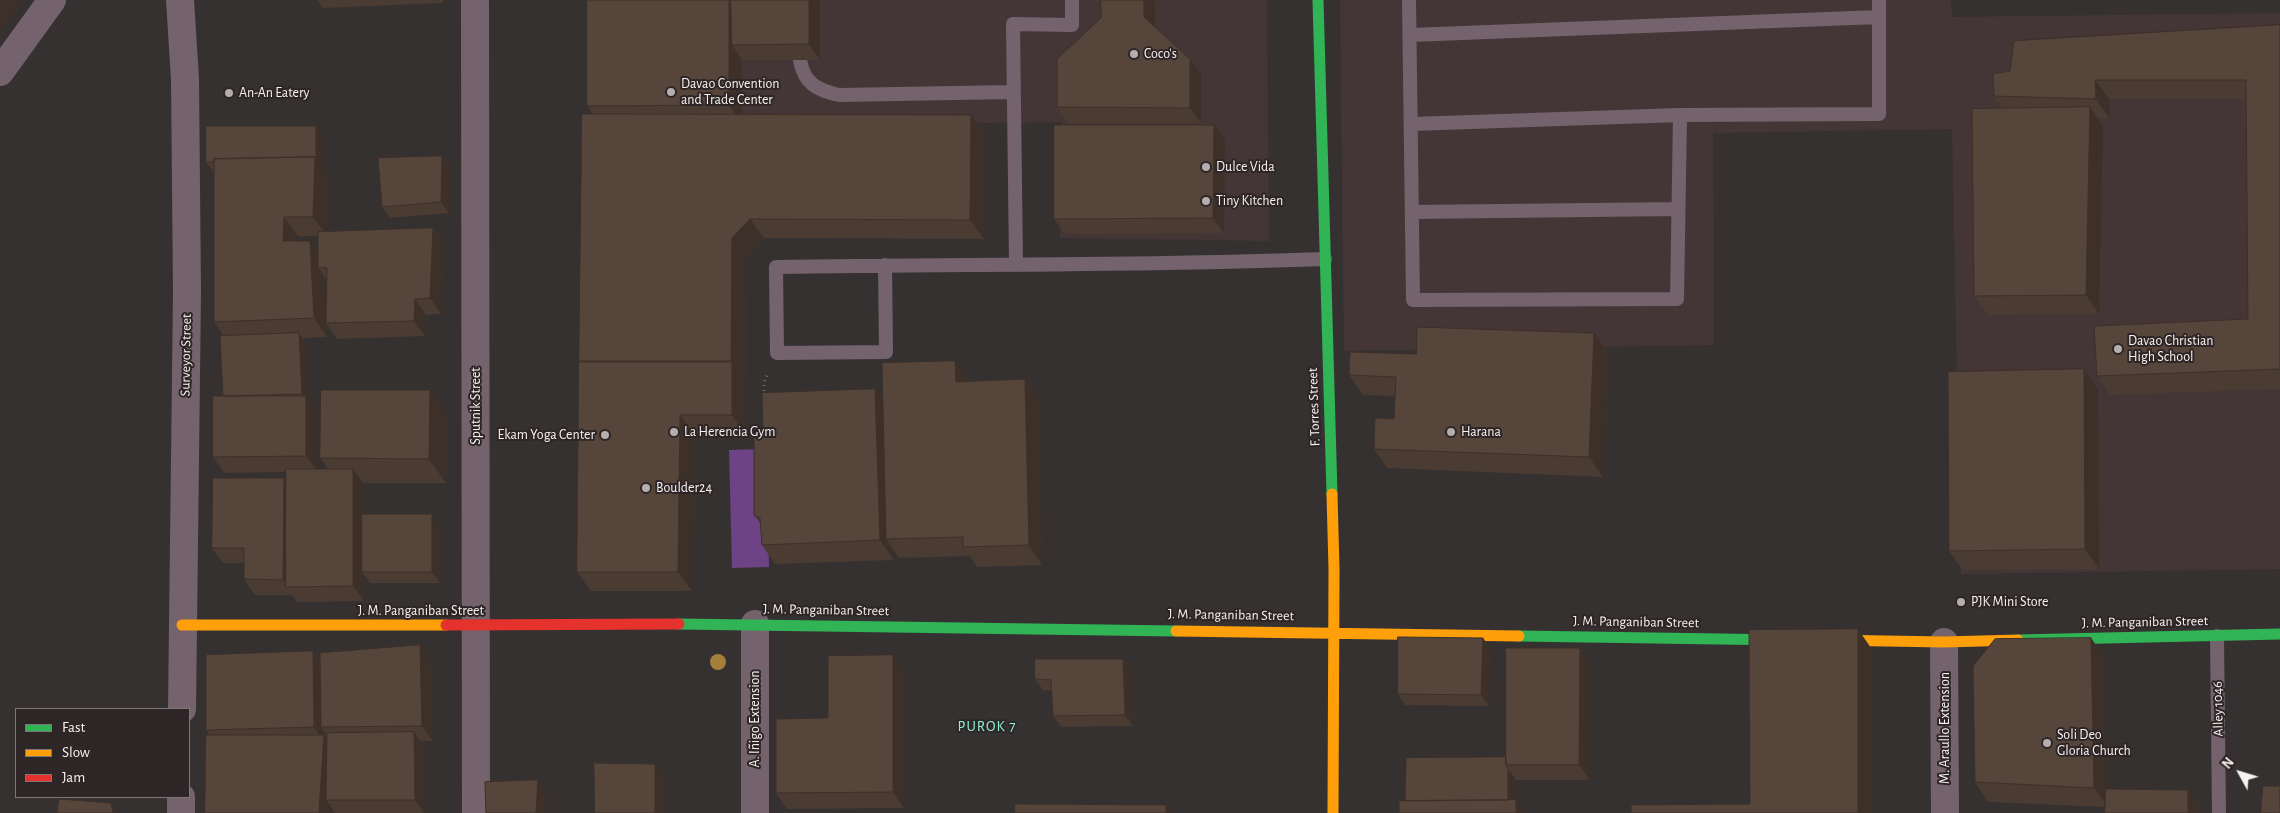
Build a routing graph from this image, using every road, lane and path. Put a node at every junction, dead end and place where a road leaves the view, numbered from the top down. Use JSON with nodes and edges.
{"nodes":[{"id":1,"x":52,"y":0,"type":"edge"},
{"id":2,"x":180,"y":0,"type":"edge"},
{"id":3,"x":475,"y":0,"type":"edge"},
{"id":4,"x":1072,"y":0,"type":"edge"},
{"id":5,"x":1318,"y":0,"type":"edge"},
{"id":6,"x":1409,"y":0,"type":"edge"},
{"id":7,"x":1879,"y":0,"type":"edge"},
{"id":8,"x":1879,"y":18,"type":"junction"},
{"id":9,"x":1410,"y":35,"type":"junction"},
{"id":10,"x":800,"y":60,"type":"edge"},
{"id":11,"x":0,"y":72,"type":"edge"},
{"id":12,"x":1013,"y":92,"type":"junction"},
{"id":13,"x":1680,"y":115,"type":"junction"},
{"id":14,"x":1411,"y":124,"type":"junction"},
{"id":15,"x":1678,"y":209,"type":"junction"},
{"id":16,"x":1412,"y":212,"type":"junction"},
{"id":17,"x":1325,"y":259,"type":"junction"},
{"id":18,"x":1016,"y":263,"type":"junction"},
{"id":19,"x":885,"y":265,"type":"junction"},
{"id":20,"x":776,"y":353,"type":"junction"},
{"id":21,"x":764,"y":399,"type":"edge"},
{"id":22,"x":755,"y":624,"type":"junction"},
{"id":23,"x":182,"y":625,"type":"junction"},
{"id":24,"x":476,"y":626,"type":"junction"},
{"id":25,"x":1333,"y":633,"type":"junction"},
{"id":26,"x":2280,"y":634,"type":"edge"},
{"id":27,"x":2217,"y":636,"type":"junction"},
{"id":28,"x":1796,"y":640,"type":"edge"},
{"id":29,"x":1816,"y":640,"type":"edge"},
{"id":30,"x":1944,"y":642,"type":"junction"},
{"id":31,"x":182,"y":708,"type":"edge"},
{"id":32,"x":181,"y":798,"type":"edge"},
{"id":33,"x":181,"y":813,"type":"edge"},
{"id":34,"x":476,"y":813,"type":"edge"},
{"id":35,"x":755,"y":813,"type":"edge"},
{"id":36,"x":1333,"y":813,"type":"edge"},
{"id":37,"x":1945,"y":813,"type":"edge"},
{"id":38,"x":2219,"y":813,"type":"edge"}],
"edges":[{"from":1,"to":11,"type":"street"},
{"from":2,"to":23,"type":"street","name":"Surveyor Street"},
{"from":3,"to":24,"type":"street","name":"Sputnik Street"},
{"from":4,"to":12,"type":"lane"},
{"from":5,"to":17,"type":"street","name":"F. Torres Street"},
{"from":6,"to":9,"type":"lane"},
{"from":7,"to":8,"type":"lane"},
{"from":8,"to":9,"type":"lane"},
{"from":8,"to":13,"type":"lane"},
{"from":9,"to":14,"type":"lane"},
{"from":10,"to":12,"type":"lane"},
{"from":12,"to":18,"type":"lane"},
{"from":13,"to":14,"type":"lane"},
{"from":13,"to":15,"type":"lane"},
{"from":14,"to":16,"type":"lane"},
{"from":15,"to":16,"type":"lane"},
{"from":15,"to":16,"type":"lane"},
{"from":17,"to":18,"type":"lane"},
{"from":17,"to":25,"type":"street","name":"F. Torres Street"},
{"from":18,"to":19,"type":"lane"},
{"from":19,"to":20,"type":"lane"},
{"from":19,"to":20,"type":"lane"},
{"from":20,"to":21,"type":"path"},
{"from":22,"to":24,"type":"street","name":"J. M. Panganiban Street"},
{"from":22,"to":25,"type":"street","name":"J. M. Panganiban Street"},
{"from":22,"to":35,"type":"street","name":"A. Iñigo Extension"},
{"from":23,"to":24,"type":"street","name":"J. M. Panganiban Street"},
{"from":23,"to":31,"type":"street","name":"Surveyor Street"},
{"from":24,"to":34,"type":"street","name":"Sputnik Street"},
{"from":25,"to":28,"type":"street","name":"J. M. Panganiban Street"},
{"from":25,"to":36,"type":"street","name":"F. Torres Street"},
{"from":26,"to":27,"type":"street","name":"J. M. Panganiban Street"},
{"from":27,"to":30,"type":"street","name":"J. M. Panganiban Street"},
{"from":27,"to":38,"type":"lane","name":"Alley 1046"},
{"from":29,"to":30,"type":"street","name":"J. M. Panganiban Street"},
{"from":30,"to":37,"type":"street","name":"M. Araullo Extension"},
{"from":32,"to":33,"type":"street"}]}
